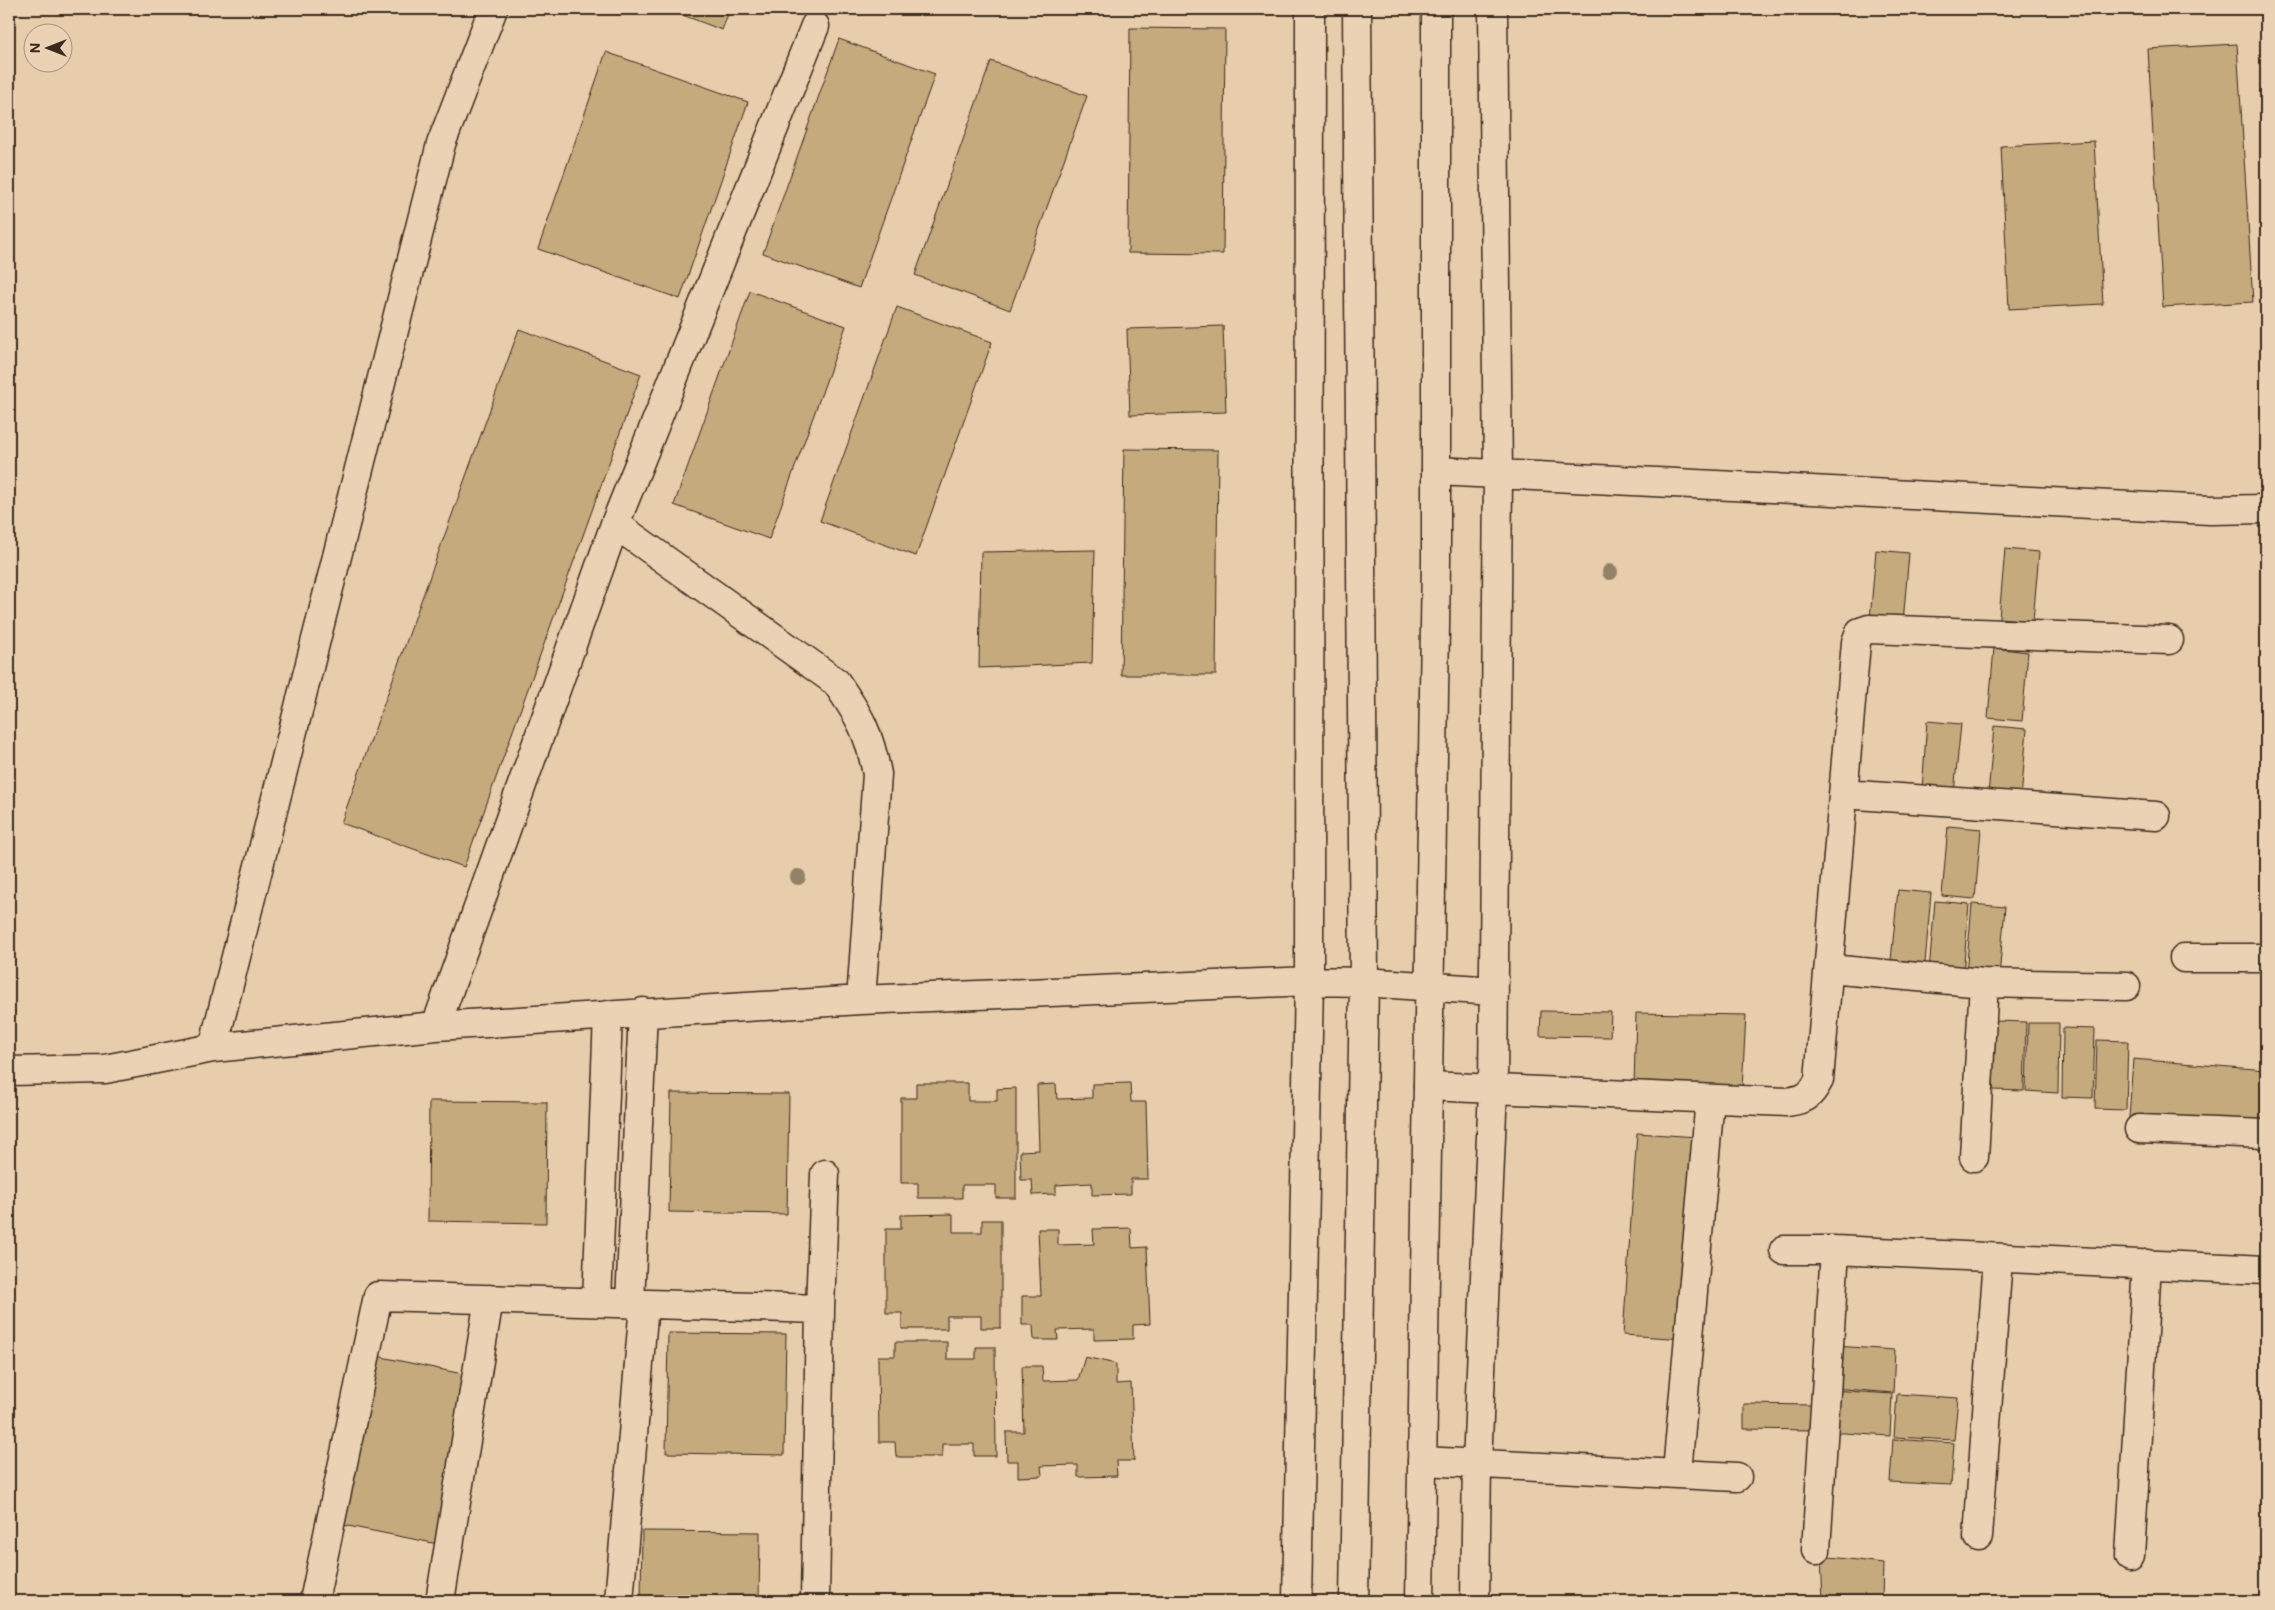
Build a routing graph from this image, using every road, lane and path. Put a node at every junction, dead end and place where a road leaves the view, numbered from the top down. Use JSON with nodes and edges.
{"nodes":[{"id":1,"x":493,"y":9,"type":"edge"},
{"id":2,"x":1310,"y":9,"type":"edge"},
{"id":3,"x":1357,"y":9,"type":"edge"},
{"id":4,"x":1436,"y":9,"type":"edge"},
{"id":5,"x":1494,"y":9,"type":"edge"},
{"id":6,"x":815,"y":26,"type":"dead end"},
{"id":7,"x":1436,"y":471,"type":"junction"},
{"id":8,"x":1498,"y":474,"type":"junction"},
{"id":9,"x":2266,"y":509,"type":"edge"},
{"id":10,"x":615,"y":524,"type":"junction"},
{"id":11,"x":2170,"y":640,"type":"dead end"},
{"id":12,"x":1843,"y":794,"type":"junction"},
{"id":13,"x":2156,"y":816,"type":"dead end"},
{"id":14,"x":2184,"y":958,"type":"dead end"},
{"id":15,"x":2266,"y":958,"type":"edge"},
{"id":16,"x":1829,"y":969,"type":"junction"},
{"id":17,"x":1309,"y":981,"type":"junction"},
{"id":18,"x":1364,"y":982,"type":"junction"},
{"id":19,"x":1984,"y":983,"type":"junction"},
{"id":20,"x":2126,"y":986,"type":"dead end"},
{"id":21,"x":1430,"y":988,"type":"junction"},
{"id":22,"x":1494,"y":991,"type":"junction"},
{"id":23,"x":861,"y":1000,"type":"junction"},
{"id":24,"x":643,"y":1012,"type":"junction"},
{"id":25,"x":608,"y":1015,"type":"junction"},
{"id":26,"x":436,"y":1026,"type":"junction"},
{"id":27,"x":212,"y":1048,"type":"junction"},
{"id":28,"x":9,"y":1071,"type":"edge"},
{"id":29,"x":1428,"y":1086,"type":"junction"},
{"id":30,"x":1493,"y":1089,"type":"junction"},
{"id":31,"x":1710,"y":1099,"type":"junction"},
{"id":32,"x":2139,"y":1129,"type":"dead end"},
{"id":33,"x":2266,"y":1134,"type":"edge"},
{"id":34,"x":1974,"y":1157,"type":"dead end"},
{"id":35,"x":825,"y":1174,"type":"dead end"},
{"id":36,"x":1784,"y":1250,"type":"dead end"},
{"id":37,"x":1835,"y":1250,"type":"junction"},
{"id":38,"x":1998,"y":1258,"type":"junction"},
{"id":39,"x":2146,"y":1264,"type":"junction"},
{"id":40,"x":2266,"y":1270,"type":"edge"},
{"id":41,"x":489,"y":1299,"type":"junction"},
{"id":42,"x":597,"y":1302,"type":"junction"},
{"id":43,"x":637,"y":1303,"type":"junction"},
{"id":44,"x":820,"y":1309,"type":"junction"},
{"id":45,"x":1422,"y":1461,"type":"junction"},
{"id":46,"x":1477,"y":1464,"type":"junction"},
{"id":47,"x":1677,"y":1472,"type":"junction"},
{"id":48,"x":1737,"y":1477,"type":"dead end"},
{"id":49,"x":1978,"y":1537,"type":"dead end"},
{"id":50,"x":1816,"y":1550,"type":"dead end"},
{"id":51,"x":2130,"y":1556,"type":"dead end"},
{"id":52,"x":314,"y":1601,"type":"edge"},
{"id":53,"x":440,"y":1601,"type":"edge"},
{"id":54,"x":619,"y":1601,"type":"edge"},
{"id":55,"x":815,"y":1601,"type":"edge"},
{"id":56,"x":1296,"y":1601,"type":"edge"},
{"id":57,"x":1354,"y":1601,"type":"edge"},
{"id":58,"x":1420,"y":1601,"type":"edge"},
{"id":59,"x":1475,"y":1601,"type":"edge"}],
"edges":[{"from":1,"to":27,"type":"street"},
{"from":2,"to":17,"type":"street"},
{"from":3,"to":18,"type":"street"},
{"from":4,"to":7,"type":"street"},
{"from":5,"to":8,"type":"street"},
{"from":6,"to":10,"type":"street"},
{"from":7,"to":8,"type":"street"},
{"from":7,"to":21,"type":"street"},
{"from":8,"to":9,"type":"street"},
{"from":8,"to":22,"type":"street"},
{"from":10,"to":23,"type":"street"},
{"from":10,"to":26,"type":"street"},
{"from":11,"to":12,"type":"street"},
{"from":12,"to":13,"type":"street"},
{"from":12,"to":16,"type":"street"},
{"from":14,"to":15,"type":"street"},
{"from":16,"to":19,"type":"street"},
{"from":16,"to":31,"type":"street"},
{"from":17,"to":18,"type":"street"},
{"from":17,"to":23,"type":"street"},
{"from":17,"to":56,"type":"street"},
{"from":18,"to":21,"type":"street"},
{"from":18,"to":57,"type":"street"},
{"from":19,"to":20,"type":"street"},
{"from":19,"to":34,"type":"street"},
{"from":21,"to":22,"type":"street"},
{"from":21,"to":29,"type":"street"},
{"from":22,"to":30,"type":"street"},
{"from":23,"to":24,"type":"street"},
{"from":24,"to":25,"type":"street"},
{"from":24,"to":43,"type":"street"},
{"from":25,"to":26,"type":"street"},
{"from":25,"to":42,"type":"street"},
{"from":26,"to":27,"type":"street"},
{"from":27,"to":28,"type":"street"},
{"from":29,"to":30,"type":"street"},
{"from":29,"to":45,"type":"street"},
{"from":30,"to":31,"type":"street"},
{"from":30,"to":46,"type":"street"},
{"from":31,"to":47,"type":"street"},
{"from":32,"to":33,"type":"street"},
{"from":35,"to":44,"type":"street"},
{"from":36,"to":37,"type":"street"},
{"from":37,"to":38,"type":"street"},
{"from":37,"to":50,"type":"street"},
{"from":38,"to":39,"type":"street"},
{"from":38,"to":49,"type":"street"},
{"from":39,"to":40,"type":"street"},
{"from":39,"to":51,"type":"street"},
{"from":41,"to":42,"type":"street"},
{"from":41,"to":52,"type":"street"},
{"from":41,"to":53,"type":"street"},
{"from":42,"to":43,"type":"street"},
{"from":43,"to":44,"type":"street"},
{"from":43,"to":54,"type":"street"},
{"from":44,"to":55,"type":"street"},
{"from":45,"to":46,"type":"street"},
{"from":45,"to":58,"type":"street"},
{"from":46,"to":47,"type":"street"},
{"from":46,"to":59,"type":"street"},
{"from":47,"to":48,"type":"street"}]}
